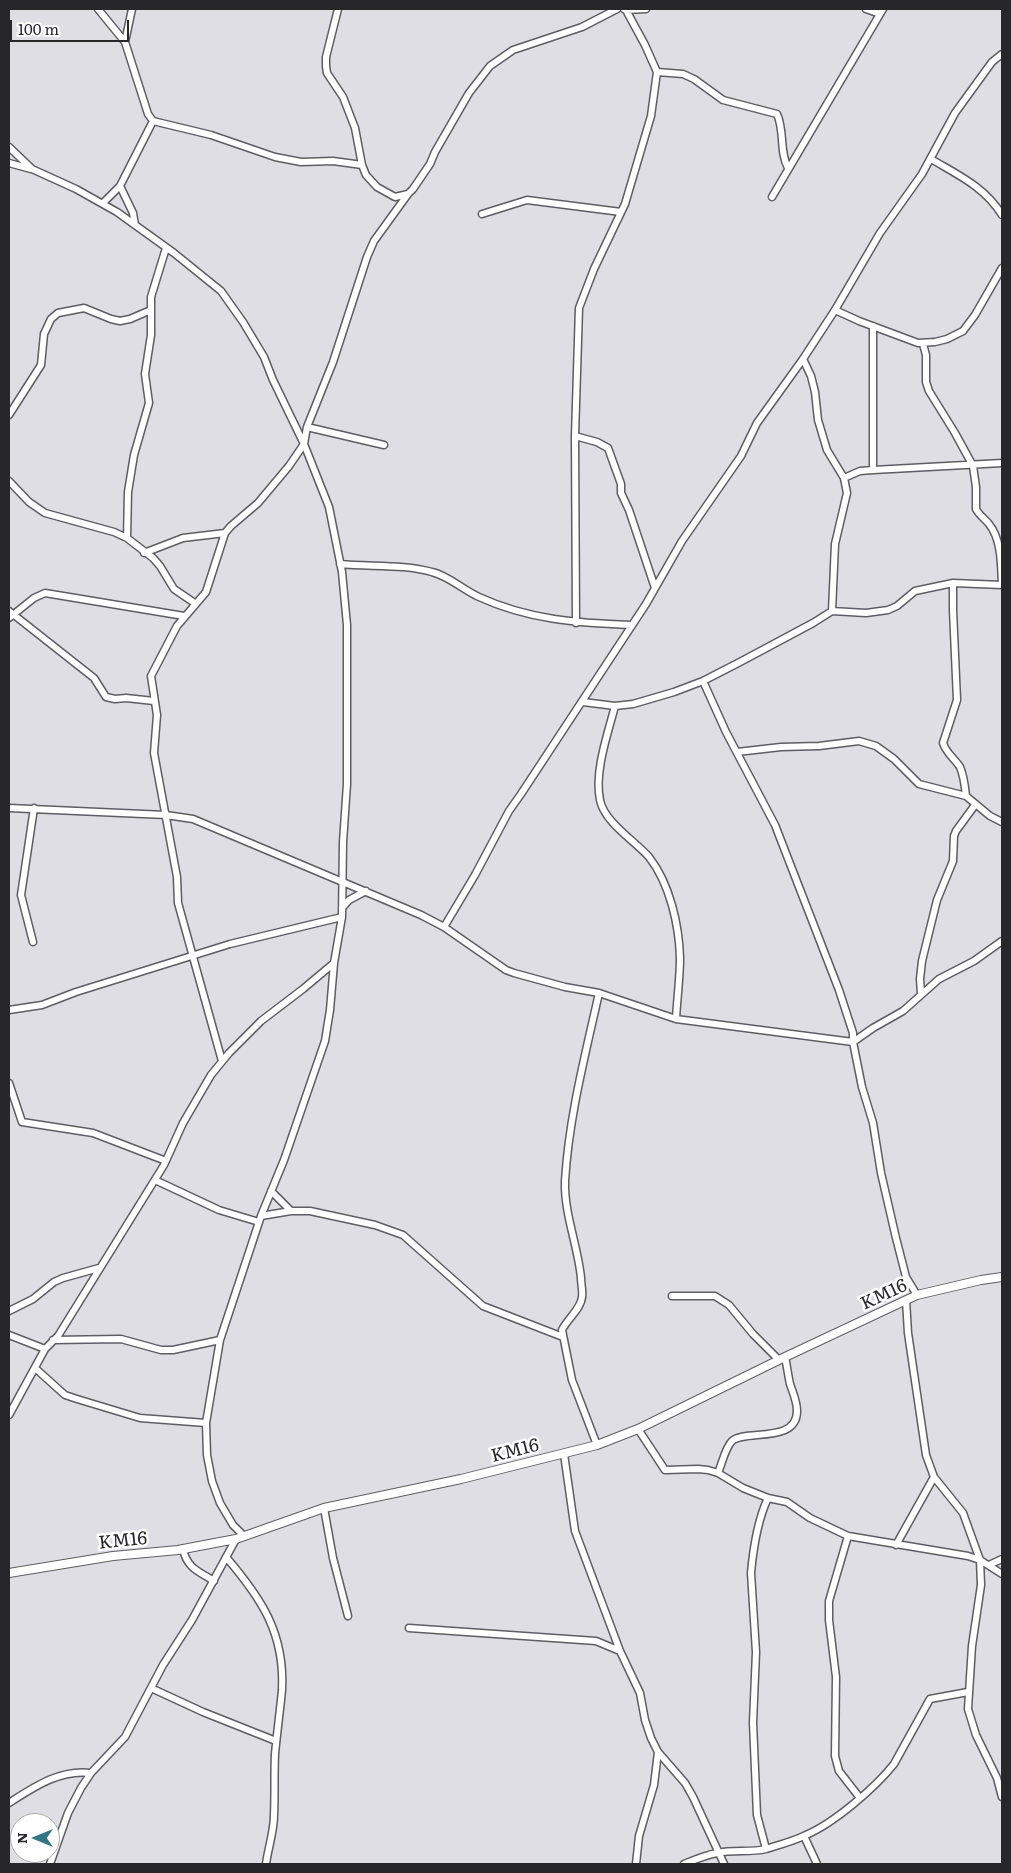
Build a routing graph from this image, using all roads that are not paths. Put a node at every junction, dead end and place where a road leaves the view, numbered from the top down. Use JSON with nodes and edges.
{"nodes":[{"id":1,"x":98,"y":9,"type":"edge"},
{"id":2,"x":132,"y":9,"type":"edge"},
{"id":3,"x":338,"y":9,"type":"edge"},
{"id":4,"x":617,"y":9,"type":"edge"},
{"id":5,"x":646,"y":9,"type":"edge"},
{"id":6,"x":866,"y":9,"type":"edge"},
{"id":7,"x":625,"y":10,"type":"edge"},
{"id":8,"x":881,"y":11,"type":"edge"},
{"id":9,"x":125,"y":42,"type":"junction"},
{"id":10,"x":1002,"y":54,"type":"edge"},
{"id":11,"x":658,"y":72,"type":"junction"},
{"id":12,"x":153,"y":121,"type":"junction"},
{"id":13,"x":9,"y":147,"type":"edge"},
{"id":14,"x":931,"y":159,"type":"junction"},
{"id":15,"x":9,"y":163,"type":"edge"},
{"id":16,"x":362,"y":164,"type":"junction"},
{"id":17,"x":788,"y":168,"type":"junction"},
{"id":18,"x":32,"y":169,"type":"junction"},
{"id":19,"x":120,"y":186,"type":"junction"},
{"id":20,"x":408,"y":194,"type":"junction"},
{"id":21,"x":772,"y":197,"type":"dead end"},
{"id":22,"x":103,"y":203,"type":"junction"},
{"id":23,"x":621,"y":212,"type":"junction"},
{"id":24,"x":482,"y":214,"type":"dead end"},
{"id":25,"x":1002,"y":215,"type":"edge"},
{"id":26,"x":134,"y":225,"type":"junction"},
{"id":27,"x":166,"y":248,"type":"junction"},
{"id":28,"x":1002,"y":268,"type":"edge"},
{"id":29,"x":151,"y":310,"type":"junction"},
{"id":30,"x":835,"y":310,"type":"junction"},
{"id":31,"x":872,"y":326,"type":"junction"},
{"id":32,"x":923,"y":344,"type":"junction"},
{"id":33,"x":803,"y":360,"type":"junction"},
{"id":34,"x":9,"y":414,"type":"edge"},
{"id":35,"x":308,"y":428,"type":"junction"},
{"id":36,"x":575,"y":436,"type":"junction"},
{"id":37,"x":304,"y":444,"type":"junction"},
{"id":38,"x":384,"y":445,"type":"dead end"},
{"id":39,"x":1002,"y":463,"type":"edge"},
{"id":40,"x":973,"y":466,"type":"junction"},
{"id":41,"x":873,"y":470,"type":"junction"},
{"id":42,"x":844,"y":478,"type":"junction"},
{"id":43,"x":9,"y":480,"type":"edge"},
{"id":44,"x":225,"y":533,"type":"junction"},
{"id":45,"x":127,"y":538,"type":"junction"},
{"id":46,"x":144,"y":553,"type":"junction"},
{"id":47,"x":340,"y":564,"type":"junction"},
{"id":48,"x":954,"y":583,"type":"junction"},
{"id":49,"x":1002,"y":585,"type":"edge"},
{"id":50,"x":655,"y":588,"type":"junction"},
{"id":51,"x":196,"y":604,"type":"junction"},
{"id":52,"x":832,"y":611,"type":"junction"},
{"id":53,"x":10,"y":614,"type":"edge"},
{"id":54,"x":184,"y":616,"type":"junction"},
{"id":55,"x":576,"y":623,"type":"junction"},
{"id":56,"x":632,"y":626,"type":"junction"},
{"id":57,"x":703,"y":681,"type":"junction"},
{"id":58,"x":154,"y":701,"type":"junction"},
{"id":59,"x":583,"y":702,"type":"junction"},
{"id":60,"x":615,"y":706,"type":"junction"},
{"id":61,"x":738,"y":752,"type":"junction"},
{"id":62,"x":966,"y":796,"type":"junction"},
{"id":63,"x":975,"y":805,"type":"junction"},
{"id":64,"x":9,"y":808,"type":"edge"},
{"id":65,"x":34,"y":808,"type":"junction"},
{"id":66,"x":166,"y":815,"type":"junction"},
{"id":67,"x":1002,"y":822,"type":"edge"},
{"id":68,"x":343,"y":883,"type":"junction"},
{"id":69,"x":366,"y":891,"type":"junction"},
{"id":70,"x":342,"y":908,"type":"junction"},
{"id":71,"x":342,"y":917,"type":"junction"},
{"id":72,"x":444,"y":927,"type":"junction"},
{"id":73,"x":1002,"y":941,"type":"edge"},
{"id":74,"x":33,"y":942,"type":"dead end"},
{"id":75,"x":193,"y":955,"type":"junction"},
{"id":76,"x":334,"y":963,"type":"junction"},
{"id":77,"x":599,"y":993,"type":"junction"},
{"id":78,"x":920,"y":994,"type":"junction"},
{"id":79,"x":9,"y":1010,"type":"edge"},
{"id":80,"x":676,"y":1020,"type":"junction"},
{"id":81,"x":853,"y":1042,"type":"junction"},
{"id":82,"x":222,"y":1061,"type":"junction"},
{"id":83,"x":9,"y":1083,"type":"edge"},
{"id":84,"x":166,"y":1161,"type":"junction"},
{"id":85,"x":155,"y":1180,"type":"junction"},
{"id":86,"x":271,"y":1191,"type":"junction"},
{"id":87,"x":291,"y":1212,"type":"junction"},
{"id":88,"x":260,"y":1219,"type":"junction"},
{"id":89,"x":99,"y":1268,"type":"junction"},
{"id":90,"x":1002,"y":1277,"type":"edge"},
{"id":91,"x":917,"y":1295,"type":"junction"},
{"id":92,"x":672,"y":1296,"type":"dead end"},
{"id":93,"x":906,"y":1300,"type":"junction"},
{"id":94,"x":9,"y":1311,"type":"edge"},
{"id":95,"x":9,"y":1335,"type":"edge"},
{"id":96,"x":563,"y":1337,"type":"junction"},
{"id":97,"x":53,"y":1340,"type":"junction"},
{"id":98,"x":220,"y":1340,"type":"junction"},
{"id":99,"x":45,"y":1349,"type":"junction"},
{"id":100,"x":782,"y":1358,"type":"junction"},
{"id":101,"x":35,"y":1368,"type":"junction"},
{"id":102,"x":9,"y":1416,"type":"edge"},
{"id":103,"x":206,"y":1423,"type":"junction"},
{"id":104,"x":638,"y":1429,"type":"junction"},
{"id":105,"x":597,"y":1445,"type":"junction"},
{"id":106,"x":564,"y":1454,"type":"junction"},
{"id":107,"x":718,"y":1473,"type":"junction"},
{"id":108,"x":934,"y":1477,"type":"junction"},
{"id":109,"x":768,"y":1498,"type":"junction"},
{"id":110,"x":324,"y":1508,"type":"junction"},
{"id":111,"x":244,"y":1536,"type":"junction"},
{"id":112,"x":848,"y":1536,"type":"junction"},
{"id":113,"x":236,"y":1538,"type":"junction"},
{"id":114,"x":896,"y":1545,"type":"junction"},
{"id":115,"x":183,"y":1549,"type":"junction"},
{"id":116,"x":226,"y":1557,"type":"junction"},
{"id":117,"x":1002,"y":1559,"type":"edge"},
{"id":118,"x":980,"y":1560,"type":"junction"},
{"id":119,"x":989,"y":1565,"type":"junction"},
{"id":120,"x":9,"y":1573,"type":"edge"},
{"id":121,"x":1002,"y":1574,"type":"edge"},
{"id":122,"x":214,"y":1581,"type":"junction"},
{"id":123,"x":348,"y":1616,"type":"dead end"},
{"id":124,"x":409,"y":1628,"type":"dead end"},
{"id":125,"x":620,"y":1651,"type":"junction"},
{"id":126,"x":152,"y":1688,"type":"junction"},
{"id":127,"x":968,"y":1692,"type":"junction"},
{"id":128,"x":276,"y":1741,"type":"junction"},
{"id":129,"x":658,"y":1752,"type":"junction"},
{"id":130,"x":91,"y":1773,"type":"junction"},
{"id":131,"x":1002,"y":1797,"type":"edge"},
{"id":132,"x":860,"y":1798,"type":"junction"},
{"id":133,"x":9,"y":1803,"type":"edge"},
{"id":134,"x":804,"y":1836,"type":"junction"},
{"id":135,"x":766,"y":1848,"type":"junction"},
{"id":136,"x":718,"y":1852,"type":"junction"},
{"id":137,"x":50,"y":1864,"type":"edge"},
{"id":138,"x":266,"y":1864,"type":"edge"},
{"id":139,"x":636,"y":1864,"type":"edge"},
{"id":140,"x":684,"y":1864,"type":"edge"},
{"id":141,"x":724,"y":1864,"type":"edge"},
{"id":142,"x":817,"y":1864,"type":"edge"}],
"edges":[{"from":1,"to":9,"type":"street"},
{"from":2,"to":9,"type":"street"},
{"from":3,"to":16,"type":"street"},
{"from":4,"to":20,"type":"street"},
{"from":5,"to":7,"type":"street"},
{"from":6,"to":8,"type":"street"},
{"from":7,"to":11,"type":"street"},
{"from":8,"to":17,"type":"street"},
{"from":9,"to":12,"type":"street"},
{"from":10,"to":14,"type":"street"},
{"from":11,"to":17,"type":"street"},
{"from":11,"to":23,"type":"street"},
{"from":12,"to":16,"type":"street"},
{"from":12,"to":19,"type":"street"},
{"from":13,"to":18,"type":"street"},
{"from":14,"to":25,"type":"street"},
{"from":14,"to":30,"type":"street"},
{"from":15,"to":18,"type":"street"},
{"from":16,"to":20,"type":"street"},
{"from":17,"to":21,"type":"street"},
{"from":18,"to":22,"type":"street"},
{"from":19,"to":22,"type":"street"},
{"from":19,"to":26,"type":"street"},
{"from":20,"to":35,"type":"street"},
{"from":22,"to":26,"type":"street"},
{"from":23,"to":24,"type":"street"},
{"from":23,"to":36,"type":"street"},
{"from":26,"to":27,"type":"street"},
{"from":27,"to":29,"type":"street"},
{"from":27,"to":37,"type":"street"},
{"from":28,"to":32,"type":"street"},
{"from":29,"to":34,"type":"street"},
{"from":29,"to":45,"type":"street"},
{"from":30,"to":31,"type":"street"},
{"from":30,"to":33,"type":"street"},
{"from":31,"to":32,"type":"street"},
{"from":31,"to":41,"type":"street"},
{"from":32,"to":40,"type":"street"},
{"from":33,"to":42,"type":"street"},
{"from":33,"to":50,"type":"street"},
{"from":35,"to":37,"type":"street"},
{"from":35,"to":38,"type":"street"},
{"from":36,"to":50,"type":"street"},
{"from":36,"to":55,"type":"street"},
{"from":37,"to":44,"type":"street"},
{"from":37,"to":47,"type":"street"},
{"from":39,"to":40,"type":"street"},
{"from":40,"to":41,"type":"street"},
{"from":40,"to":49,"type":"street"},
{"from":41,"to":42,"type":"street"},
{"from":42,"to":52,"type":"street"},
{"from":43,"to":45,"type":"street"},
{"from":44,"to":46,"type":"street"},
{"from":44,"to":51,"type":"street"},
{"from":45,"to":46,"type":"street"},
{"from":46,"to":51,"type":"street"},
{"from":47,"to":55,"type":"street"},
{"from":47,"to":68,"type":"street"},
{"from":48,"to":49,"type":"street"},
{"from":48,"to":52,"type":"street"},
{"from":48,"to":62,"type":"street"},
{"from":50,"to":56,"type":"street"},
{"from":51,"to":54,"type":"street"},
{"from":52,"to":57,"type":"street"},
{"from":53,"to":54,"type":"street"},
{"from":53,"to":58,"type":"street"},
{"from":54,"to":58,"type":"street"},
{"from":55,"to":56,"type":"street"},
{"from":56,"to":59,"type":"street"},
{"from":57,"to":60,"type":"street"},
{"from":57,"to":61,"type":"street"},
{"from":58,"to":66,"type":"street"},
{"from":59,"to":60,"type":"street"},
{"from":59,"to":72,"type":"street"},
{"from":60,"to":80,"type":"street"},
{"from":61,"to":62,"type":"street"},
{"from":61,"to":81,"type":"street"},
{"from":62,"to":63,"type":"street"},
{"from":63,"to":67,"type":"street"},
{"from":63,"to":78,"type":"street"},
{"from":64,"to":65,"type":"street"},
{"from":65,"to":66,"type":"street"},
{"from":65,"to":74,"type":"street"},
{"from":66,"to":68,"type":"street"},
{"from":66,"to":75,"type":"street"},
{"from":68,"to":69,"type":"street"},
{"from":68,"to":70,"type":"street"},
{"from":69,"to":70,"type":"street"},
{"from":69,"to":72,"type":"street"},
{"from":70,"to":71,"type":"street"},
{"from":71,"to":75,"type":"street"},
{"from":71,"to":76,"type":"street"},
{"from":72,"to":77,"type":"street"},
{"from":73,"to":78,"type":"street"},
{"from":75,"to":79,"type":"street"},
{"from":75,"to":82,"type":"street"},
{"from":76,"to":82,"type":"street"},
{"from":76,"to":86,"type":"street"},
{"from":77,"to":80,"type":"street"},
{"from":77,"to":96,"type":"street"},
{"from":78,"to":81,"type":"street"},
{"from":80,"to":81,"type":"street"},
{"from":81,"to":91,"type":"street"},
{"from":82,"to":84,"type":"street"},
{"from":83,"to":84,"type":"street"},
{"from":84,"to":85,"type":"street"},
{"from":85,"to":88,"type":"street"},
{"from":85,"to":89,"type":"street"},
{"from":86,"to":87,"type":"street"},
{"from":86,"to":88,"type":"street"},
{"from":87,"to":88,"type":"street"},
{"from":87,"to":96,"type":"street"},
{"from":88,"to":98,"type":"street"},
{"from":89,"to":94,"type":"street"},
{"from":89,"to":97,"type":"street"},
{"from":90,"to":91,"type":"street","name":"KM16"},
{"from":91,"to":93,"type":"street","name":"KM16"},
{"from":92,"to":100,"type":"street"},
{"from":93,"to":100,"type":"street","name":"KM16"},
{"from":93,"to":108,"type":"street"},
{"from":95,"to":99,"type":"street"},
{"from":96,"to":105,"type":"street"},
{"from":97,"to":98,"type":"street"},
{"from":97,"to":99,"type":"street"},
{"from":98,"to":103,"type":"street"},
{"from":99,"to":101,"type":"street"},
{"from":100,"to":104,"type":"street","name":"KM16"},
{"from":100,"to":107,"type":"street"},
{"from":101,"to":102,"type":"street"},
{"from":101,"to":103,"type":"street"},
{"from":103,"to":111,"type":"street"},
{"from":104,"to":105,"type":"street","name":"KM16"},
{"from":104,"to":107,"type":"street"},
{"from":105,"to":106,"type":"street","name":"KM16"},
{"from":106,"to":110,"type":"street","name":"KM16"},
{"from":106,"to":125,"type":"street"},
{"from":107,"to":109,"type":"street"},
{"from":108,"to":114,"type":"street"},
{"from":108,"to":118,"type":"street"},
{"from":109,"to":112,"type":"street"},
{"from":109,"to":135,"type":"street"},
{"from":110,"to":111,"type":"street","name":"KM16"},
{"from":110,"to":123,"type":"street"},
{"from":111,"to":113,"type":"street","name":"KM16"},
{"from":112,"to":114,"type":"street"},
{"from":112,"to":132,"type":"street"},
{"from":113,"to":115,"type":"street","name":"KM16"},
{"from":113,"to":116,"type":"street"},
{"from":114,"to":118,"type":"street"},
{"from":115,"to":120,"type":"street","name":"KM16"},
{"from":115,"to":122,"type":"street"},
{"from":116,"to":122,"type":"street"},
{"from":116,"to":128,"type":"street"},
{"from":117,"to":119,"type":"street"},
{"from":118,"to":119,"type":"street"},
{"from":118,"to":127,"type":"street"},
{"from":119,"to":121,"type":"street"},
{"from":122,"to":126,"type":"street"},
{"from":124,"to":125,"type":"street"},
{"from":125,"to":129,"type":"street"},
{"from":126,"to":128,"type":"street"},
{"from":126,"to":130,"type":"street"},
{"from":127,"to":131,"type":"street"},
{"from":127,"to":132,"type":"street"},
{"from":128,"to":138,"type":"street"},
{"from":129,"to":136,"type":"street"},
{"from":129,"to":139,"type":"street"},
{"from":130,"to":133,"type":"street"},
{"from":130,"to":137,"type":"street"},
{"from":132,"to":134,"type":"street"},
{"from":134,"to":135,"type":"street"},
{"from":134,"to":142,"type":"street"},
{"from":135,"to":136,"type":"street"},
{"from":136,"to":140,"type":"street"},
{"from":136,"to":141,"type":"street"}]}
